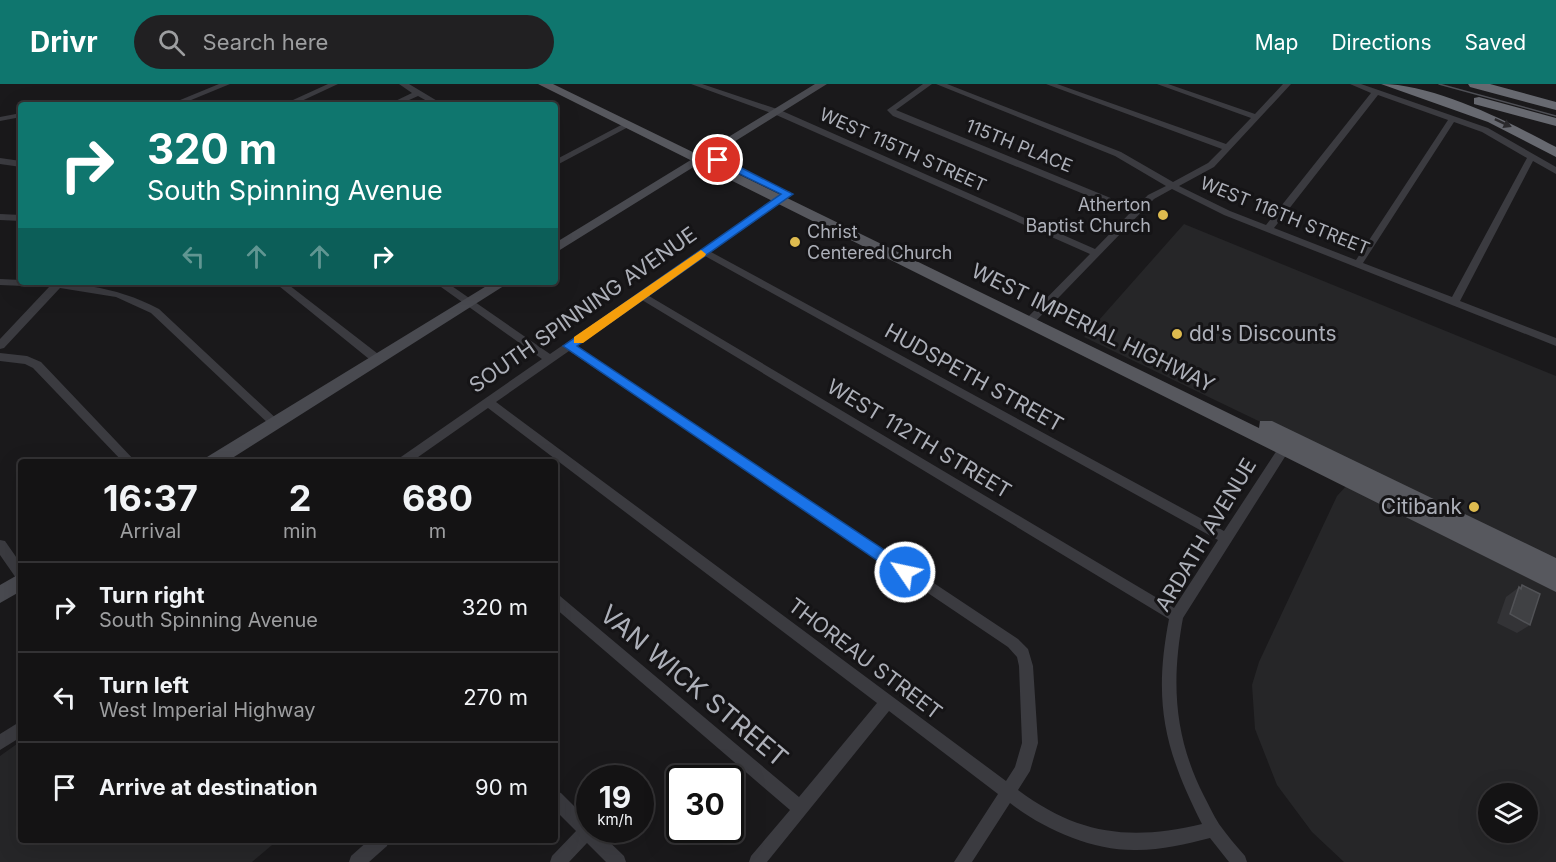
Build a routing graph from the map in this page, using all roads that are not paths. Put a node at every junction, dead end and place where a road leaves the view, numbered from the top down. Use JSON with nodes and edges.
{"nodes":[{"id":1,"x":226,"y":84,"type":"edge"},
{"id":2,"x":334,"y":84,"type":"edge"},
{"id":3,"x":403,"y":84,"type":"edge"},
{"id":4,"x":544,"y":84,"type":"edge"},
{"id":5,"x":562,"y":84,"type":"edge"},
{"id":6,"x":695,"y":84,"type":"edge"},
{"id":7,"x":822,"y":84,"type":"edge"},
{"id":8,"x":928,"y":84,"type":"edge"},
{"id":9,"x":939,"y":84,"type":"edge"},
{"id":10,"x":1050,"y":84,"type":"edge"},
{"id":11,"x":1161,"y":84,"type":"edge"},
{"id":12,"x":1274,"y":84,"type":"edge"},
{"id":13,"x":1354,"y":84,"type":"edge"},
{"id":14,"x":1417,"y":84,"type":"edge"},
{"id":15,"x":1475,"y":84,"type":"edge"},
{"id":16,"x":1518,"y":84,"type":"edge"},
{"id":17,"x":710,"y":86,"type":"edge"},
{"id":18,"x":1286,"y":86,"type":"edge"},
{"id":19,"x":1382,"y":88,"type":"edge"},
{"id":20,"x":418,"y":93,"type":"junction"},
{"id":21,"x":1556,"y":93,"type":"edge"},
{"id":22,"x":180,"y":102,"type":"edge"},
{"id":23,"x":293,"y":102,"type":"edge"},
{"id":24,"x":398,"y":102,"type":"edge"},
{"id":25,"x":434,"y":102,"type":"edge"},
{"id":26,"x":1556,"y":106,"type":"edge"},
{"id":27,"x":777,"y":112,"type":"junction"},
{"id":28,"x":18,"y":116,"type":"edge"},
{"id":29,"x":1257,"y":117,"type":"junction"},
{"id":30,"x":1453,"y":117,"type":"junction"},
{"id":31,"x":0,"y":119,"type":"edge"},
{"id":32,"x":1556,"y":122,"type":"edge"},
{"id":33,"x":628,"y":125,"type":"junction"},
{"id":34,"x":1228,"y":148,"type":"junction"},
{"id":35,"x":1556,"y":153,"type":"edge"},
{"id":36,"x":1532,"y":156,"type":"junction"},
{"id":37,"x":703,"y":158,"type":"junction"},
{"id":38,"x":0,"y":161,"type":"edge"},
{"id":39,"x":558,"y":161,"type":"edge"},
{"id":40,"x":18,"y":164,"type":"edge"},
{"id":41,"x":1556,"y":171,"type":"edge"},
{"id":42,"x":1172,"y":185,"type":"junction"},
{"id":43,"x":783,"y":197,"type":"junction"},
{"id":44,"x":1136,"y":212,"type":"junction"},
{"id":45,"x":0,"y":217,"type":"edge"},
{"id":46,"x":18,"y":218,"type":"edge"},
{"id":47,"x":1268,"y":229,"type":"junction"},
{"id":48,"x":558,"y":247,"type":"edge"},
{"id":49,"x":704,"y":252,"type":"junction"},
{"id":50,"x":1096,"y":253,"type":"junction"},
{"id":51,"x":1358,"y":264,"type":"junction"},
{"id":52,"x":0,"y":282,"type":"edge"},
{"id":53,"x":18,"y":282,"type":"edge"},
{"id":54,"x":57,"y":285,"type":"edge"},
{"id":55,"x":73,"y":285,"type":"edge"},
{"id":56,"x":283,"y":285,"type":"edge"},
{"id":57,"x":443,"y":285,"type":"edge"},
{"id":58,"x":497,"y":285,"type":"edge"},
{"id":59,"x":642,"y":296,"type":"junction"},
{"id":60,"x":1455,"y":302,"type":"junction"},
{"id":61,"x":469,"y":303,"type":"junction"},
{"id":62,"x":1032,"y":318,"type":"junction"},
{"id":63,"x":1556,"y":342,"type":"edge"},
{"id":64,"x":0,"y":345,"type":"edge"},
{"id":65,"x":569,"y":346,"type":"junction"},
{"id":66,"x":0,"y":357,"type":"edge"},
{"id":67,"x":550,"y":359,"type":"junction"},
{"id":68,"x":378,"y":360,"type":"junction"},
{"id":69,"x":488,"y":402,"type":"junction"},
{"id":70,"x":275,"y":423,"type":"junction"},
{"id":71,"x":1287,"y":444,"type":"junction"},
{"id":72,"x":127,"y":459,"type":"edge"},
{"id":73,"x":218,"y":459,"type":"edge"},
{"id":74,"x":406,"y":459,"type":"edge"},
{"id":75,"x":1226,"y":538,"type":"junction"},
{"id":76,"x":0,"y":545,"type":"edge"},
{"id":77,"x":1556,"y":567,"type":"edge"},
{"id":78,"x":18,"y":570,"type":"edge"},
{"id":79,"x":1556,"y":583,"type":"edge"},
{"id":80,"x":18,"y":584,"type":"edge"},
{"id":81,"x":0,"y":595,"type":"edge"},
{"id":82,"x":558,"y":603,"type":"edge"},
{"id":83,"x":1176,"y":616,"type":"junction"},
{"id":84,"x":887,"y":702,"type":"junction"},
{"id":85,"x":18,"y":731,"type":"edge"},
{"id":86,"x":0,"y":743,"type":"edge"},
{"id":87,"x":1008,"y":792,"type":"junction"},
{"id":88,"x":558,"y":802,"type":"edge"},
{"id":89,"x":801,"y":809,"type":"junction"},
{"id":90,"x":576,"y":820,"type":"edge"},
{"id":91,"x":1213,"y":829,"type":"junction"},
{"id":92,"x":378,"y":843,"type":"edge"},
{"id":93,"x":576,"y":843,"type":"edge"},
{"id":94,"x":599,"y":843,"type":"edge"},
{"id":95,"x":357,"y":862,"type":"edge"},
{"id":96,"x":558,"y":862,"type":"edge"},
{"id":97,"x":618,"y":862,"type":"edge"},
{"id":98,"x":757,"y":862,"type":"edge"},
{"id":99,"x":962,"y":862,"type":"edge"},
{"id":100,"x":1239,"y":862,"type":"edge"}],
"edges":[{"from":1,"to":22,"type":"street"},
{"from":2,"to":23,"type":"street"},
{"from":3,"to":20,"type":"street"},
{"from":4,"to":33,"type":"main road","name":"WEST IMPERIAL HIGHWAY"},
{"from":5,"to":37,"type":"main road","name":"WEST IMPERIAL HIGHWAY"},
{"from":6,"to":17,"type":"street","name":"WEST 115TH STREET"},
{"from":7,"to":27,"type":"main road"},
{"from":8,"to":44,"type":"street","name":"115TH PLACE"},
{"from":9,"to":42,"type":"street","name":"WEST 116TH STREET"},
{"from":10,"to":34,"type":"street"},
{"from":11,"to":29,"type":"street"},
{"from":12,"to":18,"type":"street"},
{"from":13,"to":19,"type":"street"},
{"from":14,"to":32,"type":"highway"},
{"from":15,"to":26,"type":"highway"},
{"from":16,"to":21,"type":"highway"},
{"from":17,"to":27,"type":"street","name":"WEST 115TH STREET"},
{"from":18,"to":29,"type":"street"},
{"from":19,"to":30,"type":"street"},
{"from":19,"to":35,"type":"highway","one_way":true},
{"from":19,"to":47,"type":"street"},
{"from":20,"to":24,"type":"street"},
{"from":20,"to":25,"type":"street"},
{"from":27,"to":37,"type":"main road"},
{"from":27,"to":50,"type":"street","name":"WEST 115TH STREET"},
{"from":28,"to":31,"type":"street"},
{"from":29,"to":34,"type":"street"},
{"from":30,"to":36,"type":"street"},
{"from":30,"to":51,"type":"street"},
{"from":33,"to":37,"type":"main road","name":"WEST IMPERIAL HIGHWAY"},
{"from":33,"to":39,"type":"street"},
{"from":34,"to":42,"type":"street"},
{"from":36,"to":41,"type":"street"},
{"from":36,"to":60,"type":"street"},
{"from":37,"to":43,"type":"main road","name":"WEST IMPERIAL HIGHWAY"},
{"from":37,"to":48,"type":"main road"},
{"from":38,"to":40,"type":"street"},
{"from":42,"to":44,"type":"street"},
{"from":42,"to":47,"type":"street","name":"WEST 116TH STREET"},
{"from":43,"to":49,"type":"street","name":"SOUTH SPINNING AVENUE"},
{"from":43,"to":62,"type":"main road","name":"WEST IMPERIAL HIGHWAY"},
{"from":44,"to":50,"type":"street"},
{"from":45,"to":46,"type":"street"},
{"from":47,"to":51,"type":"street","name":"WEST 116TH STREET"},
{"from":49,"to":59,"type":"street","name":"SOUTH SPINNING AVENUE"},
{"from":49,"to":75,"type":"street","name":"HUDSPETH STREET"},
{"from":50,"to":62,"type":"street"},
{"from":51,"to":60,"type":"street","name":"WEST 116TH STREET"},
{"from":52,"to":53,"type":"street"},
{"from":54,"to":64,"type":"street"},
{"from":55,"to":70,"type":"street"},
{"from":56,"to":68,"type":"street"},
{"from":57,"to":61,"type":"street"},
{"from":58,"to":61,"type":"main road"},
{"from":59,"to":65,"type":"street","name":"SOUTH SPINNING AVENUE"},
{"from":59,"to":83,"type":"street","name":"WEST 112TH STREET"},
{"from":60,"to":63,"type":"street","name":"WEST 116TH STREET"},
{"from":61,"to":67,"type":"street"},
{"from":61,"to":68,"type":"main road"},
{"from":62,"to":71,"type":"main road","name":"WEST IMPERIAL HIGHWAY"},
{"from":65,"to":67,"type":"street","name":"SOUTH SPINNING AVENUE"},
{"from":65,"to":87,"type":"street"},
{"from":66,"to":72,"type":"street"},
{"from":67,"to":69,"type":"street","name":"SOUTH SPINNING AVENUE"},
{"from":68,"to":70,"type":"main road"},
{"from":69,"to":74,"type":"street","name":"SOUTH SPINNING AVENUE"},
{"from":69,"to":84,"type":"street","name":"THOREAU STREET"},
{"from":70,"to":73,"type":"main road"},
{"from":71,"to":75,"type":"street","name":"ARDATH AVENUE"},
{"from":71,"to":77,"type":"main road","name":"WEST IMPERIAL HIGHWAY"},
{"from":71,"to":79,"type":"main road","name":"WEST IMPERIAL HIGHWAY"},
{"from":75,"to":83,"type":"street","name":"ARDATH AVENUE"},
{"from":76,"to":78,"type":"street"},
{"from":80,"to":81,"type":"main road"},
{"from":82,"to":89,"type":"street","name":"VAN WICK STREET"},
{"from":83,"to":91,"type":"street","name":"ARDATH AVENUE"},
{"from":84,"to":87,"type":"street","name":"THOREAU STREET"},
{"from":84,"to":89,"type":"street"},
{"from":85,"to":86,"type":"street"},
{"from":87,"to":91,"type":"street","name":"THOREAU STREET"},
{"from":87,"to":99,"type":"street"},
{"from":88,"to":90,"type":"street"},
{"from":89,"to":98,"type":"street"},
{"from":91,"to":100,"type":"street"},
{"from":92,"to":95,"type":"street"},
{"from":93,"to":96,"type":"street"},
{"from":94,"to":97,"type":"street"}]}
